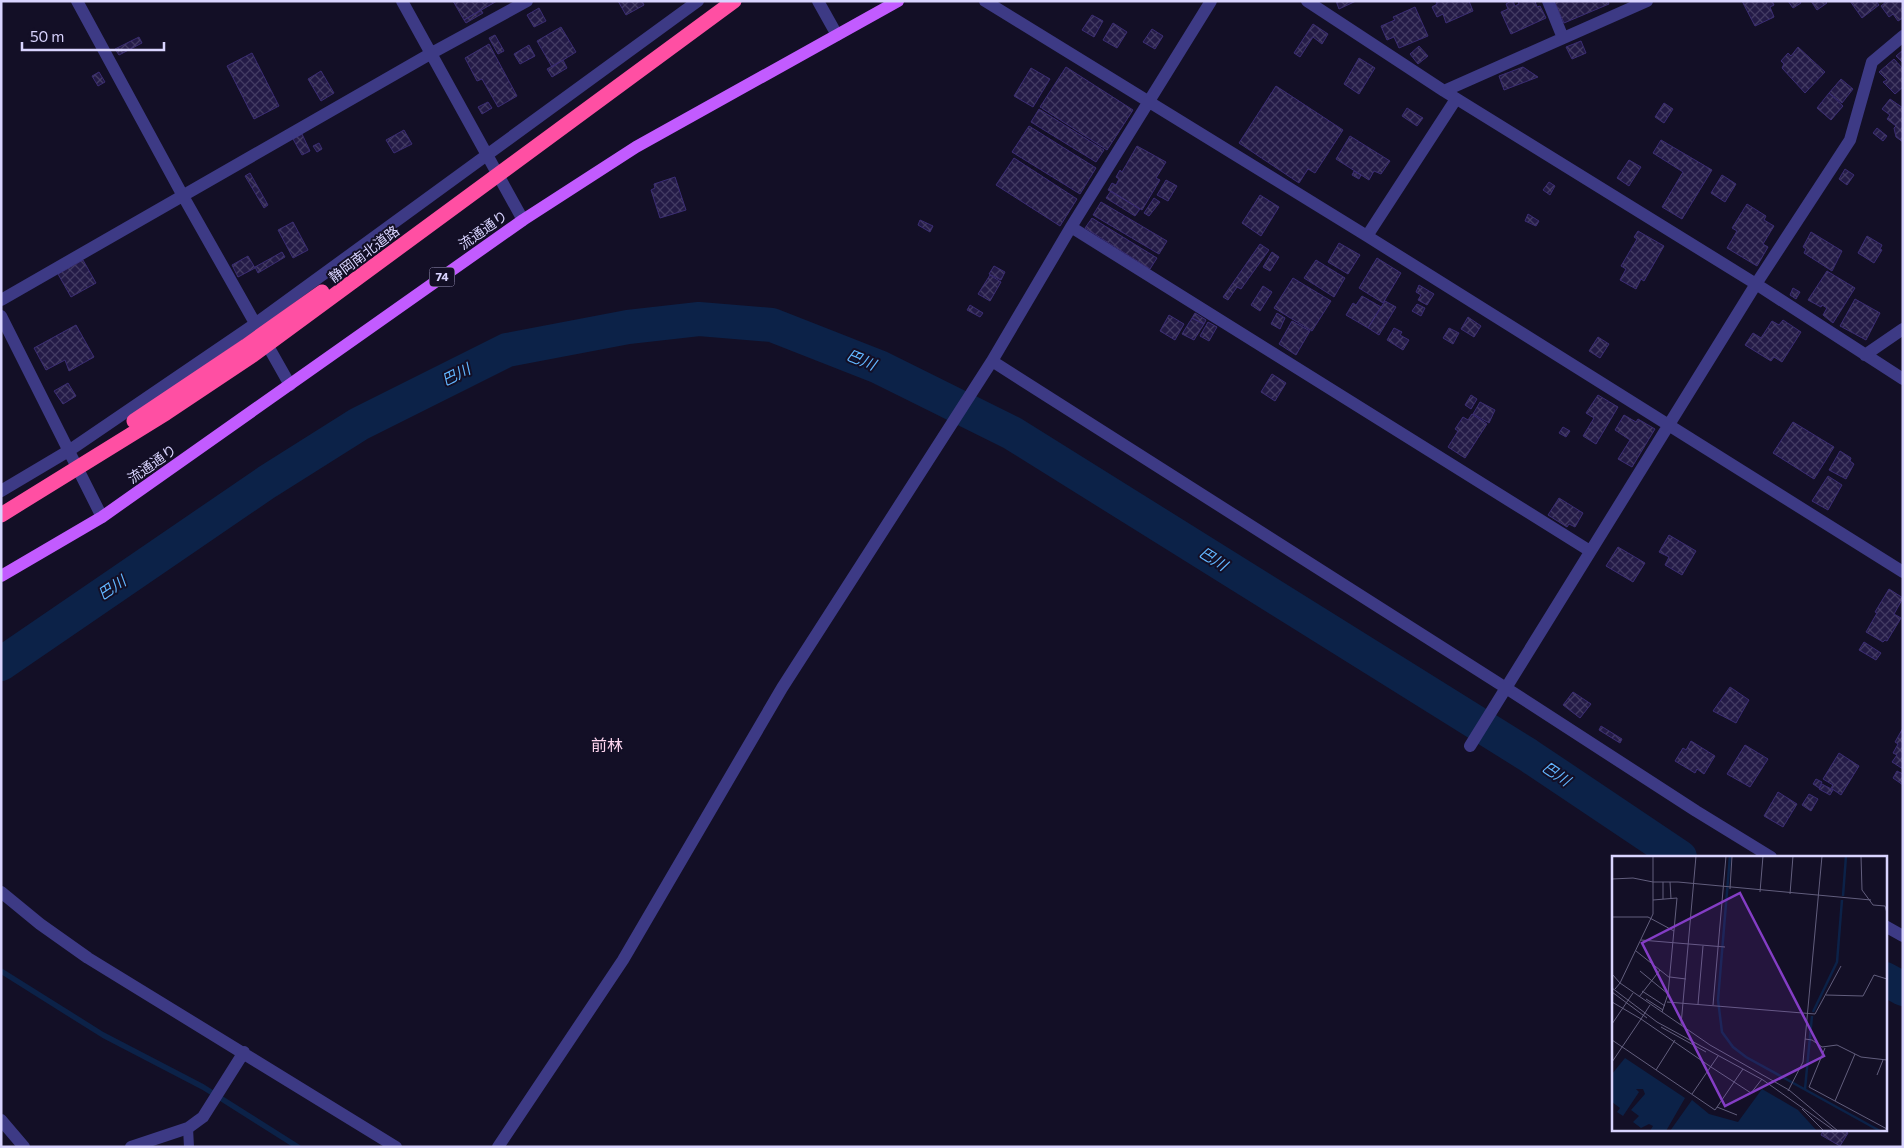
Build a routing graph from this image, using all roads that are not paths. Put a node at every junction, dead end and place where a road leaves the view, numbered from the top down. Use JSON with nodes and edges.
{"nodes":[{"id":1,"x":77,"y":1,"type":"edge"},
{"id":2,"x":402,"y":1,"type":"edge"},
{"id":3,"x":528,"y":1,"type":"edge"},
{"id":4,"x":698,"y":1,"type":"edge"},
{"id":5,"x":717,"y":1,"type":"edge"},
{"id":6,"x":734,"y":1,"type":"edge"},
{"id":7,"x":818,"y":1,"type":"edge"},
{"id":8,"x":898,"y":1,"type":"edge"},
{"id":9,"x":985,"y":1,"type":"edge"},
{"id":10,"x":1211,"y":1,"type":"edge"},
{"id":11,"x":1306,"y":1,"type":"edge"},
{"id":12,"x":1548,"y":1,"type":"edge"},
{"id":13,"x":1647,"y":1,"type":"edge"},
{"id":14,"x":837,"y":35,"type":"junction"},
{"id":15,"x":1903,"y":36,"type":"edge"},
{"id":16,"x":1563,"y":38,"type":"junction"},
{"id":17,"x":430,"y":54,"type":"junction"},
{"id":18,"x":1444,"y":91,"type":"junction"},
{"id":19,"x":1456,"y":99,"type":"junction"},
{"id":20,"x":1148,"y":102,"type":"junction"},
{"id":21,"x":487,"y":156,"type":"junction"},
{"id":22,"x":182,"y":196,"type":"junction"},
{"id":23,"x":523,"y":220,"type":"junction"},
{"id":24,"x":1071,"y":228,"type":"junction"},
{"id":25,"x":1367,"y":236,"type":"junction"},
{"id":26,"x":1756,"y":284,"type":"junction"},
{"id":27,"x":1,"y":300,"type":"edge"},
{"id":28,"x":1,"y":316,"type":"edge"},
{"id":29,"x":254,"y":324,"type":"junction"},
{"id":30,"x":1903,"y":329,"type":"edge"},
{"id":31,"x":1865,"y":355,"type":"junction"},
{"id":32,"x":992,"y":361,"type":"junction"},
{"id":33,"x":1903,"y":379,"type":"edge"},
{"id":34,"x":290,"y":385,"type":"junction"},
{"id":35,"x":1669,"y":427,"type":"junction"},
{"id":36,"x":70,"y":450,"type":"junction"},
{"id":37,"x":1,"y":491,"type":"edge"},
{"id":38,"x":1,"y":503,"type":"edge"},
{"id":39,"x":1,"y":514,"type":"edge"},
{"id":40,"x":102,"y":518,"type":"junction"},
{"id":41,"x":1590,"y":551,"type":"junction"},
{"id":42,"x":1903,"y":572,"type":"edge"},
{"id":43,"x":1,"y":576,"type":"edge"},
{"id":44,"x":1506,"y":688,"type":"junction"},
{"id":45,"x":1470,"y":746,"type":"dead end"},
{"id":46,"x":1769,"y":856,"type":"edge"},
{"id":47,"x":1,"y":892,"type":"edge"},
{"id":48,"x":1886,"y":927,"type":"edge"},
{"id":49,"x":1903,"y":936,"type":"edge"},
{"id":50,"x":244,"y":1052,"type":"junction"},
{"id":51,"x":1,"y":1120,"type":"edge"},
{"id":52,"x":188,"y":1128,"type":"junction"},
{"id":53,"x":24,"y":1147,"type":"edge"},
{"id":54,"x":131,"y":1147,"type":"edge"},
{"id":55,"x":190,"y":1147,"type":"edge"},
{"id":56,"x":396,"y":1147,"type":"edge"},
{"id":57,"x":498,"y":1147,"type":"edge"}],
"edges":[{"from":1,"to":22,"type":"street"},
{"from":2,"to":17,"type":"street"},
{"from":3,"to":17,"type":"street"},
{"from":4,"to":21,"type":"street"},
{"from":5,"to":38,"type":"highway","name":"静岡南北道路"},
{"from":6,"to":39,"type":"highway","name":"静岡南北道路"},
{"from":7,"to":14,"type":"street"},
{"from":8,"to":14,"type":"main road","name":"流通通り","number":"74"},
{"from":9,"to":20,"type":"street"},
{"from":10,"to":20,"type":"street"},
{"from":11,"to":18,"type":"street"},
{"from":12,"to":16,"type":"street"},
{"from":13,"to":16,"type":"street"},
{"from":14,"to":23,"type":"main road","name":"流通通り","number":"74"},
{"from":15,"to":26,"type":"street"},
{"from":16,"to":18,"type":"street"},
{"from":17,"to":21,"type":"street"},
{"from":17,"to":22,"type":"street"},
{"from":18,"to":19,"type":"street"},
{"from":19,"to":25,"type":"street"},
{"from":19,"to":26,"type":"street"},
{"from":20,"to":24,"type":"street"},
{"from":20,"to":25,"type":"street"},
{"from":21,"to":23,"type":"street"},
{"from":21,"to":29,"type":"street"},
{"from":22,"to":27,"type":"street"},
{"from":22,"to":29,"type":"street"},
{"from":23,"to":34,"type":"main road","name":"流通通り","number":"74"},
{"from":24,"to":32,"type":"street"},
{"from":24,"to":41,"type":"street"},
{"from":25,"to":35,"type":"street"},
{"from":26,"to":31,"type":"street"},
{"from":26,"to":35,"type":"street"},
{"from":28,"to":36,"type":"street"},
{"from":29,"to":34,"type":"street"},
{"from":29,"to":36,"type":"street"},
{"from":30,"to":31,"type":"street"},
{"from":31,"to":33,"type":"street"},
{"from":32,"to":44,"type":"street"},
{"from":32,"to":57,"type":"street"},
{"from":34,"to":40,"type":"main road","name":"流通通り","number":"74"},
{"from":35,"to":41,"type":"street"},
{"from":35,"to":42,"type":"street"},
{"from":36,"to":37,"type":"street"},
{"from":36,"to":40,"type":"street"},
{"from":40,"to":43,"type":"main road","name":"流通通り","number":"74"},
{"from":41,"to":44,"type":"street"},
{"from":44,"to":45,"type":"street"},
{"from":44,"to":46,"type":"street"},
{"from":47,"to":50,"type":"street"},
{"from":48,"to":49,"type":"street"},
{"from":50,"to":52,"type":"street"},
{"from":50,"to":56,"type":"street"},
{"from":51,"to":53,"type":"street"},
{"from":52,"to":54,"type":"street"},
{"from":52,"to":55,"type":"lane"}]}
